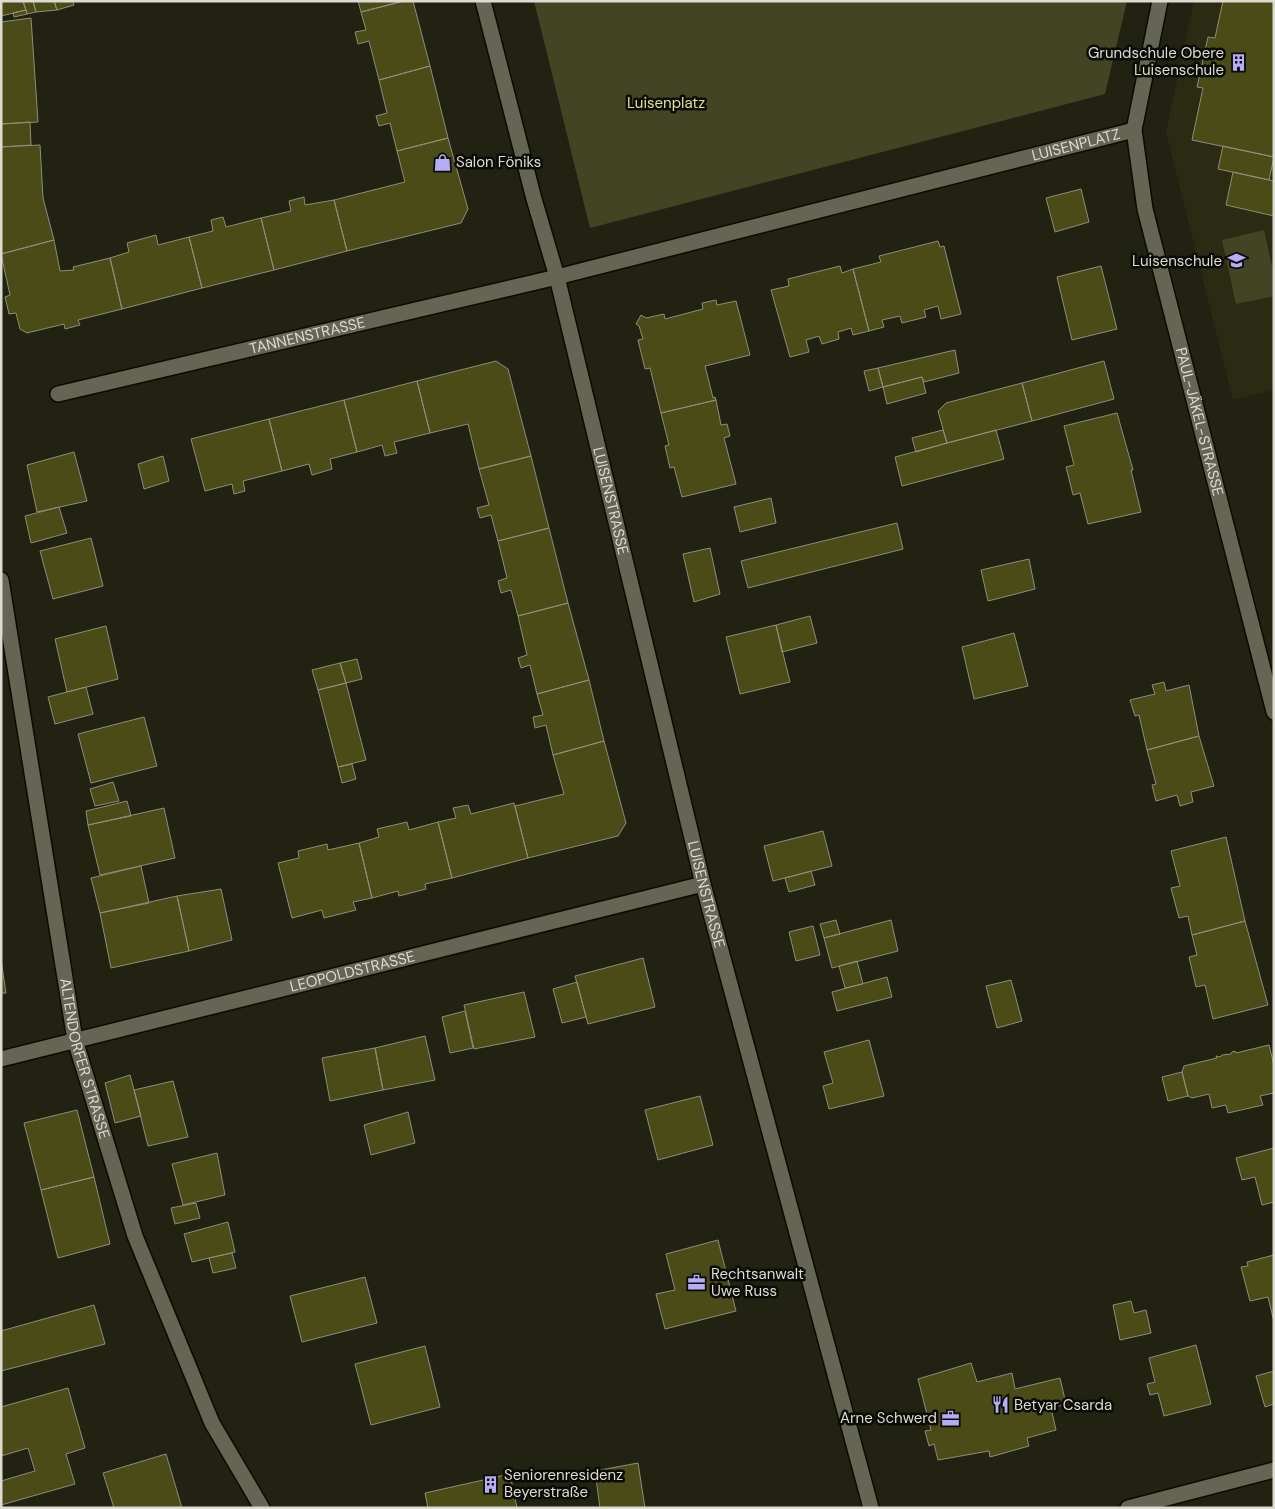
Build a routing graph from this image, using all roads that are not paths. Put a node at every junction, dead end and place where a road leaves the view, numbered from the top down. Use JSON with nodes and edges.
{"nodes":[{"id":1,"x":483,"y":1,"type":"edge"},
{"id":2,"x":1160,"y":1,"type":"edge"},
{"id":3,"x":1134,"y":130,"type":"junction"},
{"id":4,"x":557,"y":277,"type":"junction"},
{"id":5,"x":58,"y":394,"type":"dead end"},
{"id":6,"x":1,"y":580,"type":"edge"},
{"id":7,"x":1274,"y":712,"type":"edge"},
{"id":8,"x":703,"y":884,"type":"junction"},
{"id":9,"x":75,"y":1040,"type":"junction"},
{"id":10,"x":1,"y":1059,"type":"edge"},
{"id":11,"x":1274,"y":1470,"type":"edge"},
{"id":12,"x":1159,"y":1504,"type":"edge"},
{"id":13,"x":262,"y":1508,"type":"edge"},
{"id":14,"x":871,"y":1508,"type":"edge"},
{"id":15,"x":1128,"y":1508,"type":"edge"}],
"edges":[{"from":1,"to":4,"type":"street"},
{"from":2,"to":3,"type":"street","name":"LUISENPLATZ"},
{"from":3,"to":4,"type":"street","name":"LUISENPLATZ"},
{"from":3,"to":7,"type":"street","name":"PAUL-JÄKEL-STRASSE"},
{"from":4,"to":5,"type":"street","name":"TANNENSTRASSE"},
{"from":4,"to":8,"type":"street","name":"LUISENSTRASSE"},
{"from":6,"to":9,"type":"street","name":"ALTENDORFER STRASSE"},
{"from":8,"to":9,"type":"street","name":"LEOPOLDSTRASSE"},
{"from":8,"to":14,"type":"street","name":"LUISENSTRASSE"},
{"from":9,"to":10,"type":"street","name":"LEOPOLDSTRASSE"},
{"from":9,"to":13,"type":"street","name":"ALTENDORFER STRASSE"},
{"from":11,"to":12,"type":"street"},
{"from":12,"to":15,"type":"street"}]}
